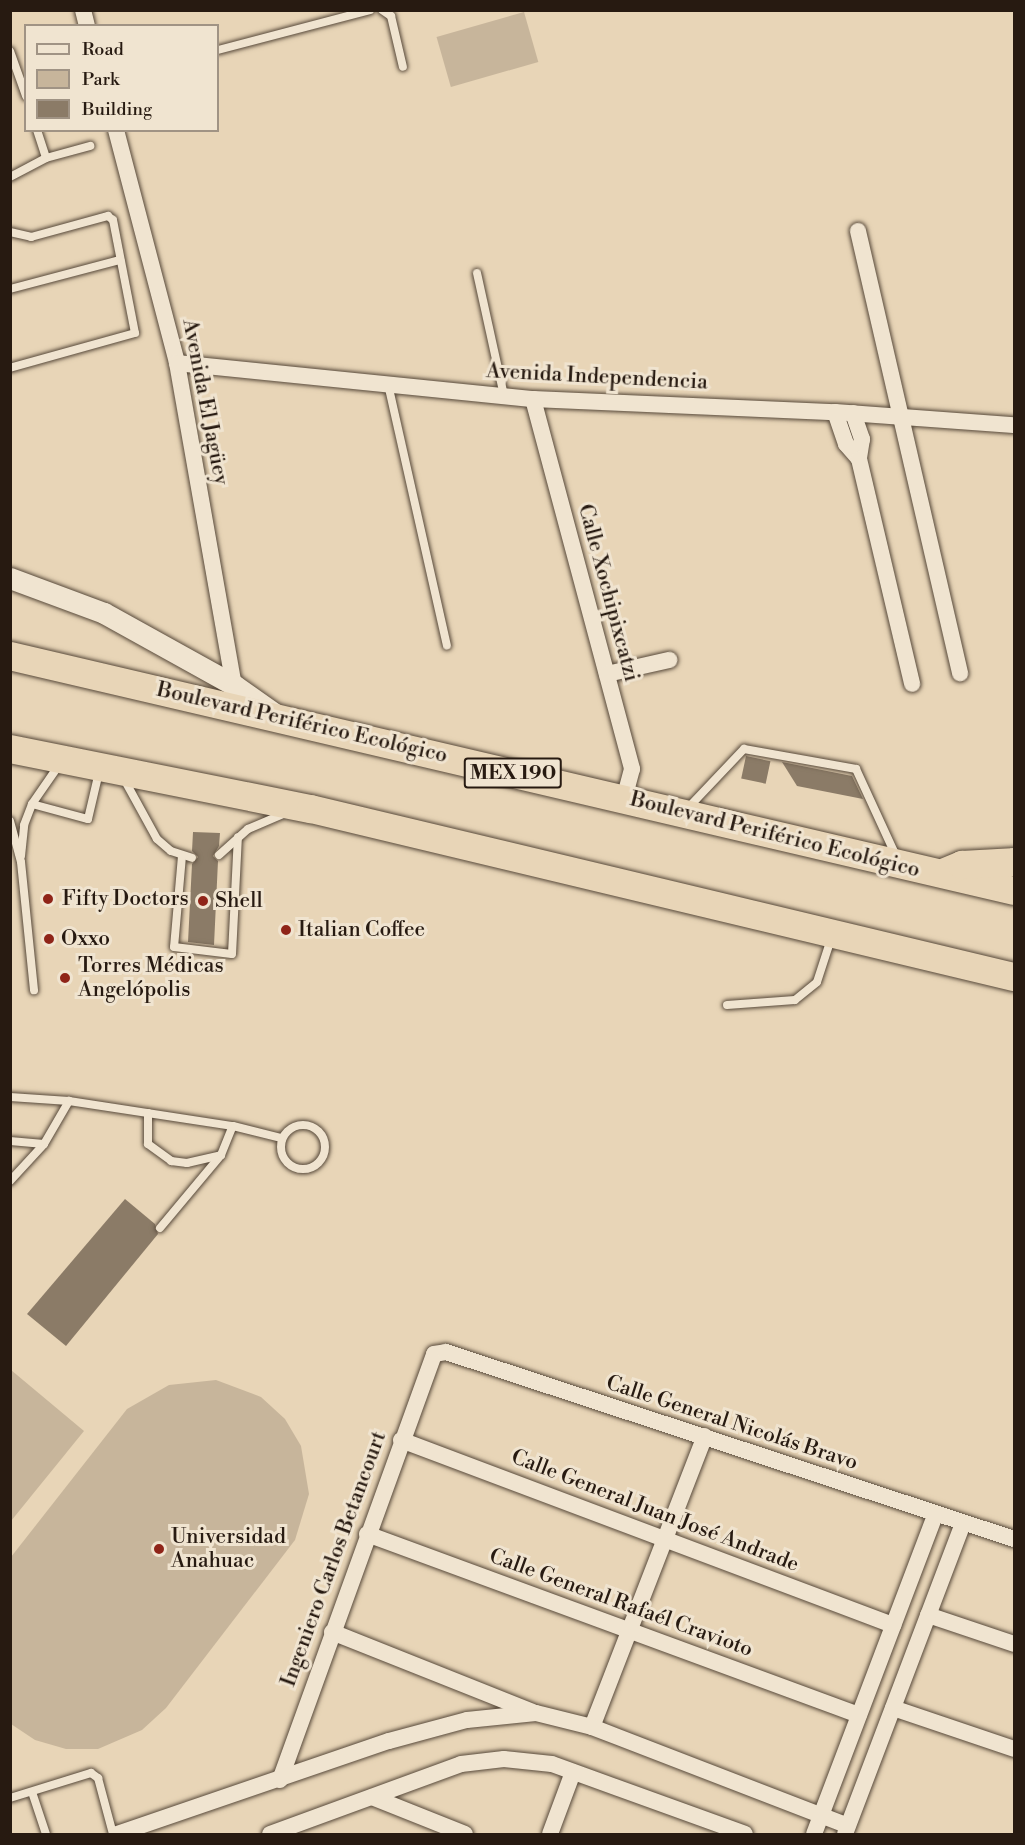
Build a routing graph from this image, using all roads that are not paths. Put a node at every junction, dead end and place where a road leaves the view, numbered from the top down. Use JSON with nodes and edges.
{"nodes":[{"id":1,"x":370,"y":10,"type":"edge"},
{"id":2,"x":382,"y":10,"type":"edge"},
{"id":3,"x":219,"y":50,"type":"edge"},
{"id":4,"x":10,"y":51,"type":"edge"},
{"id":5,"x":403,"y":67,"type":"dead end"},
{"id":6,"x":24,"y":90,"type":"edge"},
{"id":7,"x":38,"y":132,"type":"edge"},
{"id":8,"x":117,"y":132,"type":"edge"},
{"id":9,"x":90,"y":146,"type":"dead end"},
{"id":10,"x":46,"y":158,"type":"junction"},
{"id":11,"x":10,"y":177,"type":"edge"},
{"id":12,"x":858,"y":231,"type":"dead end"},
{"id":13,"x":10,"y":232,"type":"edge"},
{"id":14,"x":120,"y":260,"type":"junction"},
{"id":15,"x":477,"y":273,"type":"dead end"},
{"id":16,"x":10,"y":289,"type":"edge"},
{"id":17,"x":177,"y":363,"type":"junction"},
{"id":18,"x":10,"y":368,"type":"edge"},
{"id":19,"x":388,"y":384,"type":"junction"},
{"id":20,"x":504,"y":396,"type":"junction"},
{"id":21,"x":533,"y":399,"type":"junction"},
{"id":22,"x":835,"y":412,"type":"junction"},
{"id":23,"x":853,"y":413,"type":"junction"},
{"id":24,"x":901,"y":416,"type":"junction"},
{"id":25,"x":1014,"y":425,"type":"edge"},
{"id":26,"x":859,"y":459,"type":"junction"},
{"id":27,"x":10,"y":578,"type":"edge"},
{"id":28,"x":447,"y":645,"type":"dead end"},
{"id":29,"x":10,"y":656,"type":"edge"},
{"id":30,"x":669,"y":660,"type":"dead end"},
{"id":31,"x":607,"y":674,"type":"junction"},
{"id":32,"x":960,"y":674,"type":"dead end"},
{"id":33,"x":912,"y":684,"type":"dead end"},
{"id":34,"x":234,"y":685,"type":"junction"},
{"id":35,"x":278,"y":716,"type":"junction"},
{"id":36,"x":10,"y":749,"type":"edge"},
{"id":37,"x":63,"y":760,"type":"junction"},
{"id":38,"x":110,"y":771,"type":"junction"},
{"id":39,"x":624,"y":798,"type":"junction"},
{"id":40,"x":32,"y":804,"type":"junction"},
{"id":41,"x":311,"y":809,"type":"junction"},
{"id":42,"x":684,"y":813,"type":"junction"},
{"id":43,"x":10,"y":821,"type":"edge"},
{"id":44,"x":238,"y":837,"type":"junction"},
{"id":45,"x":219,"y":855,"type":"dead end"},
{"id":46,"x":182,"y":856,"type":"junction"},
{"id":47,"x":192,"y":858,"type":"dead end"},
{"id":48,"x":21,"y":862,"type":"junction"},
{"id":49,"x":1014,"y":862,"type":"edge"},
{"id":50,"x":900,"y":865,"type":"junction"},
{"id":51,"x":938,"y":875,"type":"junction"},
{"id":52,"x":1014,"y":891,"type":"edge"},
{"id":53,"x":838,"y":937,"type":"junction"},
{"id":54,"x":1014,"y":977,"type":"edge"},
{"id":55,"x":34,"y":990,"type":"dead end"},
{"id":56,"x":1014,"y":995,"type":"edge"},
{"id":57,"x":727,"y":1005,"type":"dead end"},
{"id":58,"x":10,"y":1096,"type":"edge"},
{"id":59,"x":69,"y":1101,"type":"junction"},
{"id":60,"x":148,"y":1113,"type":"junction"},
{"id":61,"x":233,"y":1126,"type":"junction"},
{"id":62,"x":281,"y":1138,"type":"junction"},
{"id":63,"x":10,"y":1141,"type":"edge"},
{"id":64,"x":44,"y":1144,"type":"junction"},
{"id":65,"x":221,"y":1155,"type":"junction"},
{"id":66,"x":10,"y":1181,"type":"edge"},
{"id":67,"x":160,"y":1228,"type":"dead end"},
{"id":68,"x":434,"y":1354,"type":"joint"},
{"id":69,"x":705,"y":1436,"type":"junction"},
{"id":70,"x":400,"y":1440,"type":"junction"},
{"id":71,"x":935,"y":1515,"type":"junction"},
{"id":72,"x":963,"y":1524,"type":"junction"},
{"id":73,"x":367,"y":1534,"type":"junction"},
{"id":74,"x":665,"y":1539,"type":"junction"},
{"id":75,"x":1014,"y":1539,"type":"edge"},
{"id":76,"x":928,"y":1615,"type":"junction"},
{"id":77,"x":893,"y":1625,"type":"junction"},
{"id":78,"x":629,"y":1631,"type":"junction"},
{"id":79,"x":332,"y":1632,"type":"junction"},
{"id":80,"x":1014,"y":1644,"type":"edge"},
{"id":81,"x":893,"y":1708,"type":"junction"},
{"id":82,"x":536,"y":1713,"type":"junction"},
{"id":83,"x":859,"y":1715,"type":"junction"},
{"id":84,"x":592,"y":1727,"type":"junction"},
{"id":85,"x":1014,"y":1749,"type":"edge"},
{"id":86,"x":573,"y":1772,"type":"junction"},
{"id":87,"x":280,"y":1780,"type":"junction"},
{"id":88,"x":32,"y":1792,"type":"junction"},
{"id":89,"x":372,"y":1797,"type":"junction"},
{"id":90,"x":10,"y":1798,"type":"edge"},
{"id":91,"x":821,"y":1816,"type":"junction"},
{"id":92,"x":847,"y":1830,"type":"edge"},
{"id":93,"x":46,"y":1834,"type":"edge"},
{"id":94,"x":115,"y":1834,"type":"edge"},
{"id":95,"x":270,"y":1834,"type":"edge"},
{"id":96,"x":465,"y":1834,"type":"edge"},
{"id":97,"x":550,"y":1834,"type":"edge"},
{"id":98,"x":745,"y":1834,"type":"edge"},
{"id":99,"x":814,"y":1834,"type":"edge"}],
"edges":[{"from":1,"to":3,"type":"lane"},
{"from":2,"to":5,"type":"lane"},
{"from":4,"to":6,"type":"lane"},
{"from":7,"to":10,"type":"lane"},
{"from":8,"to":17,"type":"street","name":"Avenida El Jagüey"},
{"from":9,"to":10,"type":"lane"},
{"from":10,"to":11,"type":"lane"},
{"from":12,"to":24,"type":"street"},
{"from":13,"to":14,"type":"lane"},
{"from":14,"to":16,"type":"lane"},
{"from":14,"to":18,"type":"lane"},
{"from":15,"to":20,"type":"lane"},
{"from":17,"to":19,"type":"street","name":"Avenida Independencia"},
{"from":17,"to":34,"type":"street","name":"Avenida El Jagüey"},
{"from":19,"to":20,"type":"street","name":"Avenida Independencia"},
{"from":19,"to":28,"type":"lane"},
{"from":20,"to":21,"type":"street","name":"Avenida Independencia"},
{"from":21,"to":22,"type":"street","name":"Avenida Independencia"},
{"from":21,"to":31,"type":"street","name":"Calle Xochipixcatzi"},
{"from":22,"to":23,"type":"street","name":"Avenida Independencia"},
{"from":22,"to":26,"type":"street"},
{"from":23,"to":24,"type":"street","name":"Avenida Independencia"},
{"from":23,"to":26,"type":"street"},
{"from":24,"to":25,"type":"street","name":"Avenida Independencia"},
{"from":24,"to":32,"type":"street"},
{"from":26,"to":33,"type":"street"},
{"from":27,"to":34,"type":"street"},
{"from":29,"to":35,"type":"highway","name":"Boulevard Periférico Ecológico","number":"MEX 190"},
{"from":30,"to":31,"type":"street"},
{"from":31,"to":39,"type":"street","name":"Calle Xochipixcatzi"},
{"from":34,"to":35,"type":"street"},
{"from":35,"to":39,"type":"highway","name":"Boulevard Periférico Ecológico","number":"MEX 190"},
{"from":36,"to":37,"type":"highway"},
{"from":37,"to":38,"type":"highway"},
{"from":37,"to":40,"type":"lane"},
{"from":38,"to":40,"type":"lane"},
{"from":38,"to":41,"type":"highway"},
{"from":38,"to":46,"type":"lane"},
{"from":39,"to":42,"type":"highway","name":"Boulevard Periférico Ecológico","number":"MEX 190"},
{"from":40,"to":48,"type":"lane"},
{"from":41,"to":44,"type":"lane"},
{"from":41,"to":53,"type":"highway"},
{"from":42,"to":50,"type":"highway","name":"Boulevard Periférico Ecológico","number":"MEX 190"},
{"from":42,"to":50,"type":"lane"},
{"from":43,"to":48,"type":"lane"},
{"from":44,"to":45,"type":"lane"},
{"from":44,"to":46,"type":"lane"},
{"from":46,"to":47,"type":"lane"},
{"from":48,"to":55,"type":"lane"},
{"from":49,"to":51,"type":"highway"},
{"from":50,"to":51,"type":"highway","name":"Boulevard Periférico Ecológico","number":"MEX 190"},
{"from":51,"to":52,"type":"highway","name":"Boulevard Periférico Ecológico","number":"MEX 190"},
{"from":53,"to":54,"type":"highway"},
{"from":53,"to":56,"type":"highway"},
{"from":53,"to":57,"type":"lane"},
{"from":58,"to":59,"type":"lane"},
{"from":59,"to":60,"type":"lane"},
{"from":59,"to":64,"type":"lane"},
{"from":60,"to":61,"type":"lane"},
{"from":60,"to":65,"type":"lane"},
{"from":61,"to":62,"type":"lane"},
{"from":61,"to":65,"type":"lane"},
{"from":62,"to":62,"type":"lane"},
{"from":63,"to":64,"type":"lane"},
{"from":64,"to":66,"type":"lane"},
{"from":65,"to":67,"type":"lane"},
{"from":68,"to":69,"type":"street","name":"Calle General Nicolás Bravo"},
{"from":68,"to":70,"type":"street","name":"Ingeniero Carlos Betancourt"},
{"from":69,"to":71,"type":"street","name":"Calle General Nicolás Bravo"},
{"from":69,"to":74,"type":"street"},
{"from":70,"to":73,"type":"street","name":"Ingeniero Carlos Betancourt"},
{"from":70,"to":74,"type":"street","name":"Calle General Juan José Andrade"},
{"from":71,"to":72,"type":"street","name":"Calle General Nicolás Bravo"},
{"from":71,"to":77,"type":"street"},
{"from":72,"to":75,"type":"street","name":"Calle General Nicolás Bravo"},
{"from":72,"to":76,"type":"street"},
{"from":73,"to":78,"type":"street","name":"Calle General Rafaél Cravioto"},
{"from":73,"to":79,"type":"street","name":"Ingeniero Carlos Betancourt"},
{"from":74,"to":77,"type":"street","name":"Calle General Juan José Andrade"},
{"from":74,"to":78,"type":"street"},
{"from":76,"to":80,"type":"street"},
{"from":76,"to":81,"type":"street"},
{"from":77,"to":83,"type":"street"},
{"from":78,"to":83,"type":"street","name":"Calle General Rafaél Cravioto"},
{"from":78,"to":84,"type":"street"},
{"from":79,"to":82,"type":"street"},
{"from":79,"to":87,"type":"street","name":"Ingeniero Carlos Betancourt"},
{"from":81,"to":85,"type":"street"},
{"from":81,"to":92,"type":"street"},
{"from":82,"to":84,"type":"street"},
{"from":82,"to":87,"type":"street"},
{"from":83,"to":91,"type":"street"},
{"from":84,"to":91,"type":"street"},
{"from":86,"to":89,"type":"street"},
{"from":86,"to":97,"type":"street"},
{"from":86,"to":98,"type":"street"},
{"from":87,"to":94,"type":"street"},
{"from":88,"to":90,"type":"lane"},
{"from":88,"to":93,"type":"lane"},
{"from":88,"to":94,"type":"lane"},
{"from":89,"to":95,"type":"street"},
{"from":89,"to":96,"type":"street"},
{"from":91,"to":92,"type":"street"},
{"from":91,"to":99,"type":"street"}]}
